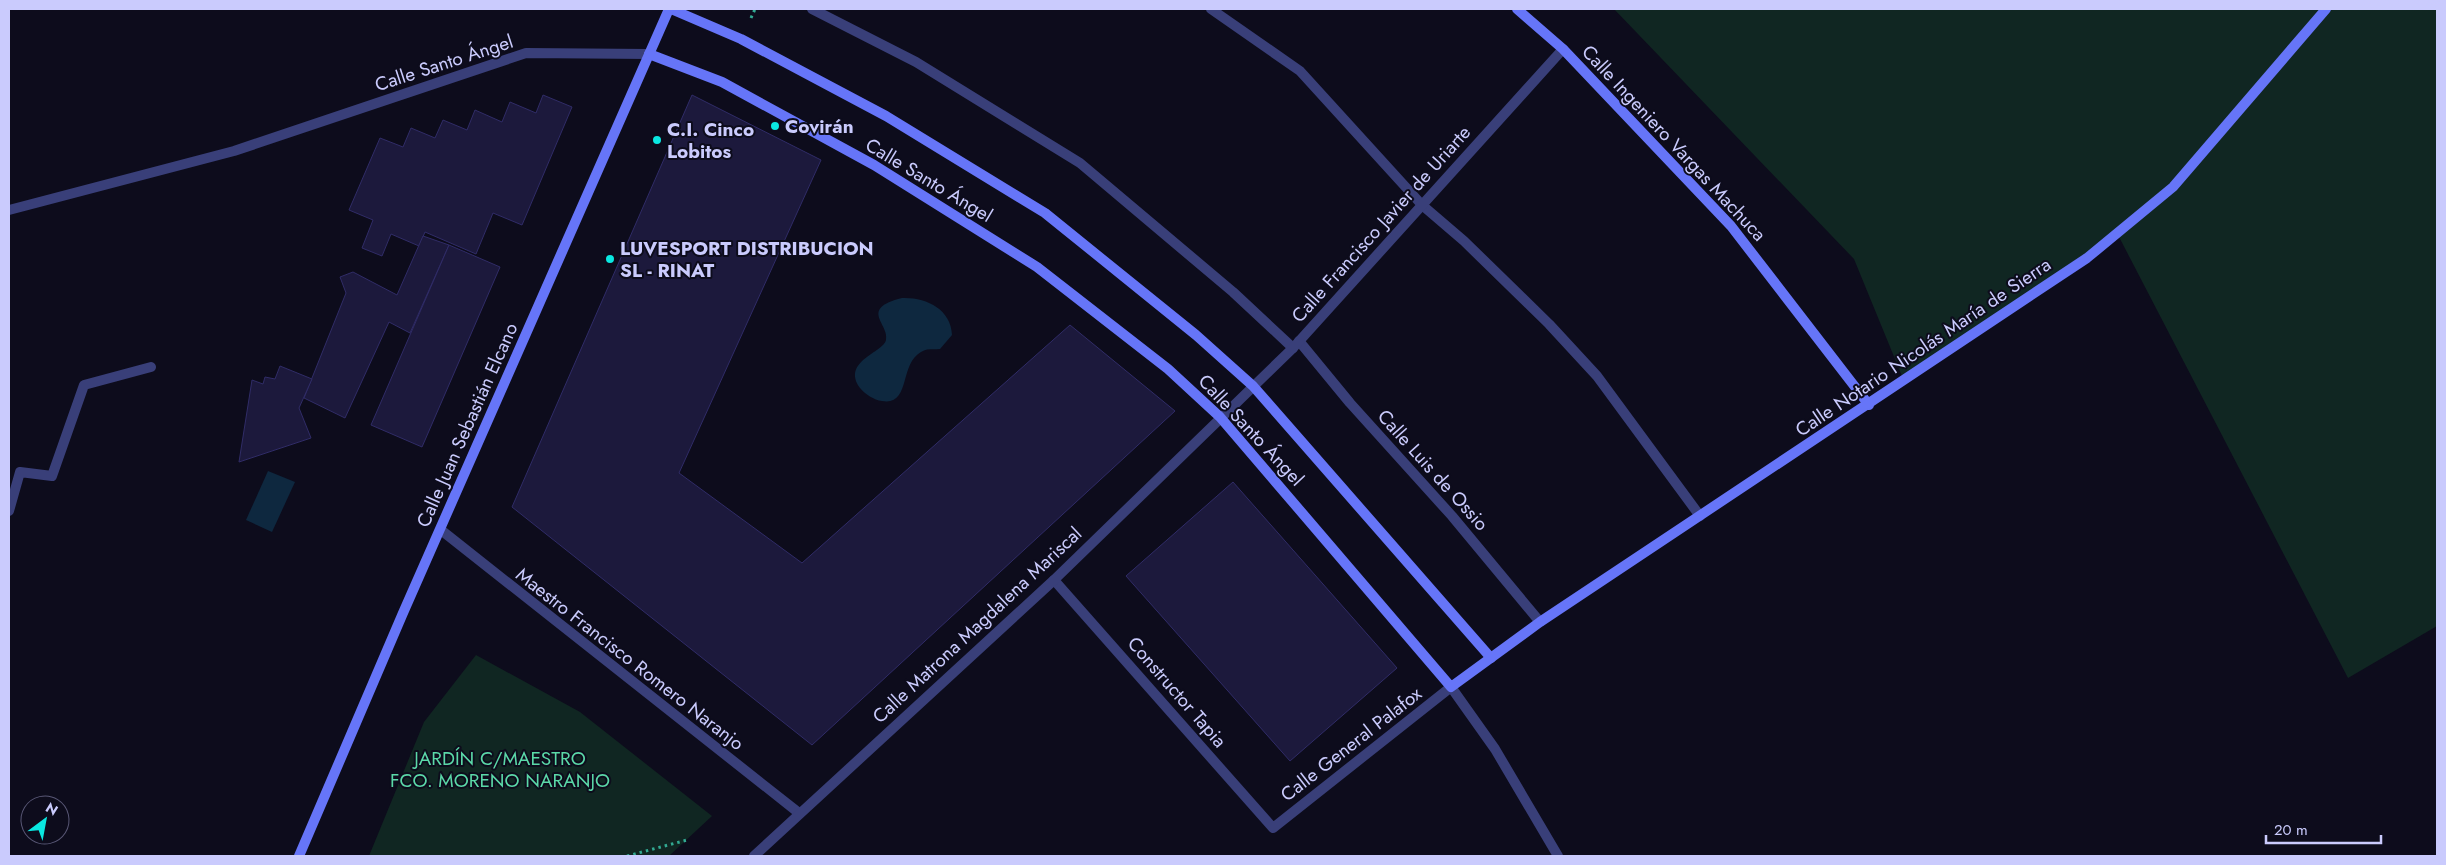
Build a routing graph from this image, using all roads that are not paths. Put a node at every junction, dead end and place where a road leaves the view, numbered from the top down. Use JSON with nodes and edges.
{"nodes":[{"id":1,"x":670,"y":9,"type":"edge"},
{"id":2,"x":812,"y":9,"type":"edge"},
{"id":3,"x":1211,"y":9,"type":"edge"},
{"id":4,"x":1517,"y":9,"type":"edge"},
{"id":5,"x":2326,"y":9,"type":"edge"},
{"id":6,"x":1563,"y":49,"type":"junction"},
{"id":7,"x":649,"y":54,"type":"junction"},
{"id":8,"x":1422,"y":205,"type":"junction"},
{"id":9,"x":9,"y":210,"type":"edge"},
{"id":10,"x":1296,"y":344,"type":"junction"},
{"id":11,"x":151,"y":367,"type":"dead end"},
{"id":12,"x":1253,"y":386,"type":"junction"},
{"id":13,"x":1870,"y":404,"type":"junction"},
{"id":14,"x":1220,"y":417,"type":"junction"},
{"id":15,"x":9,"y":512,"type":"edge"},
{"id":16,"x":1700,"y":516,"type":"junction"},
{"id":17,"x":441,"y":530,"type":"junction"},
{"id":18,"x":1054,"y":580,"type":"junction"},
{"id":19,"x":1540,"y":622,"type":"junction"},
{"id":20,"x":1491,"y":658,"type":"junction"},
{"id":21,"x":1451,"y":688,"type":"junction"},
{"id":22,"x":799,"y":813,"type":"junction"},
{"id":23,"x":1273,"y":828,"type":"joint"},
{"id":24,"x":299,"y":856,"type":"edge"},
{"id":25,"x":754,"y":856,"type":"edge"},
{"id":26,"x":1558,"y":856,"type":"edge"}],
"edges":[{"from":1,"to":7,"type":"street","name":"Calle Juan Sebastián Elcano"},
{"from":1,"to":12,"type":"street","name":"Calle Santo Ángel"},
{"from":2,"to":10,"type":"street"},
{"from":3,"to":8,"type":"street"},
{"from":4,"to":6,"type":"street","name":"Calle Ingeniero Vargas Machuca"},
{"from":5,"to":13,"type":"street","name":"Calle Notario Nicolás María de Sierra"},
{"from":6,"to":8,"type":"street","name":"Calle Francisco Javier de Uriarte"},
{"from":6,"to":13,"type":"street","name":"Calle Ingeniero Vargas Machuca"},
{"from":7,"to":9,"type":"street","name":"Calle Santo Ángel"},
{"from":7,"to":14,"type":"street","name":"Calle Santo Ángel"},
{"from":7,"to":17,"type":"street","name":"Calle Juan Sebastián Elcano"},
{"from":8,"to":10,"type":"street","name":"Calle Francisco Javier de Uriarte"},
{"from":8,"to":16,"type":"street"},
{"from":10,"to":12,"type":"street","name":"Calle Francisco Javier de Uriarte"},
{"from":10,"to":19,"type":"street","name":"Calle Luis de Ossio"},
{"from":11,"to":15,"type":"street"},
{"from":12,"to":14,"type":"street","name":"Calle Francisco Javier de Uriarte"},
{"from":12,"to":20,"type":"street","name":"Calle Santo Ángel"},
{"from":13,"to":16,"type":"street","name":"Calle Notario Nicolás María de Sierra"},
{"from":14,"to":18,"type":"street","name":"Calle Matrona Magdalena Mariscal"},
{"from":14,"to":21,"type":"street","name":"Calle Santo Ángel"},
{"from":16,"to":19,"type":"street","name":"Calle Notario Nicolás María de Sierra"},
{"from":17,"to":22,"type":"street","name":"Maestro Francisco Romero Naranjo"},
{"from":17,"to":24,"type":"street","name":"Calle Juan Sebastián Elcano"},
{"from":18,"to":22,"type":"street","name":"Calle Matrona Magdalena Mariscal"},
{"from":18,"to":23,"type":"street","name":"Constructor Tapia"},
{"from":19,"to":20,"type":"street","name":"Calle Notario Nicolás María de Sierra"},
{"from":20,"to":21,"type":"street","name":"Calle Notario Nicolás María de Sierra"},
{"from":21,"to":23,"type":"street","name":"Calle General Palafox"},
{"from":21,"to":26,"type":"street"},
{"from":22,"to":25,"type":"street","name":"Calle Matrona Magdalena Mariscal"}]}
